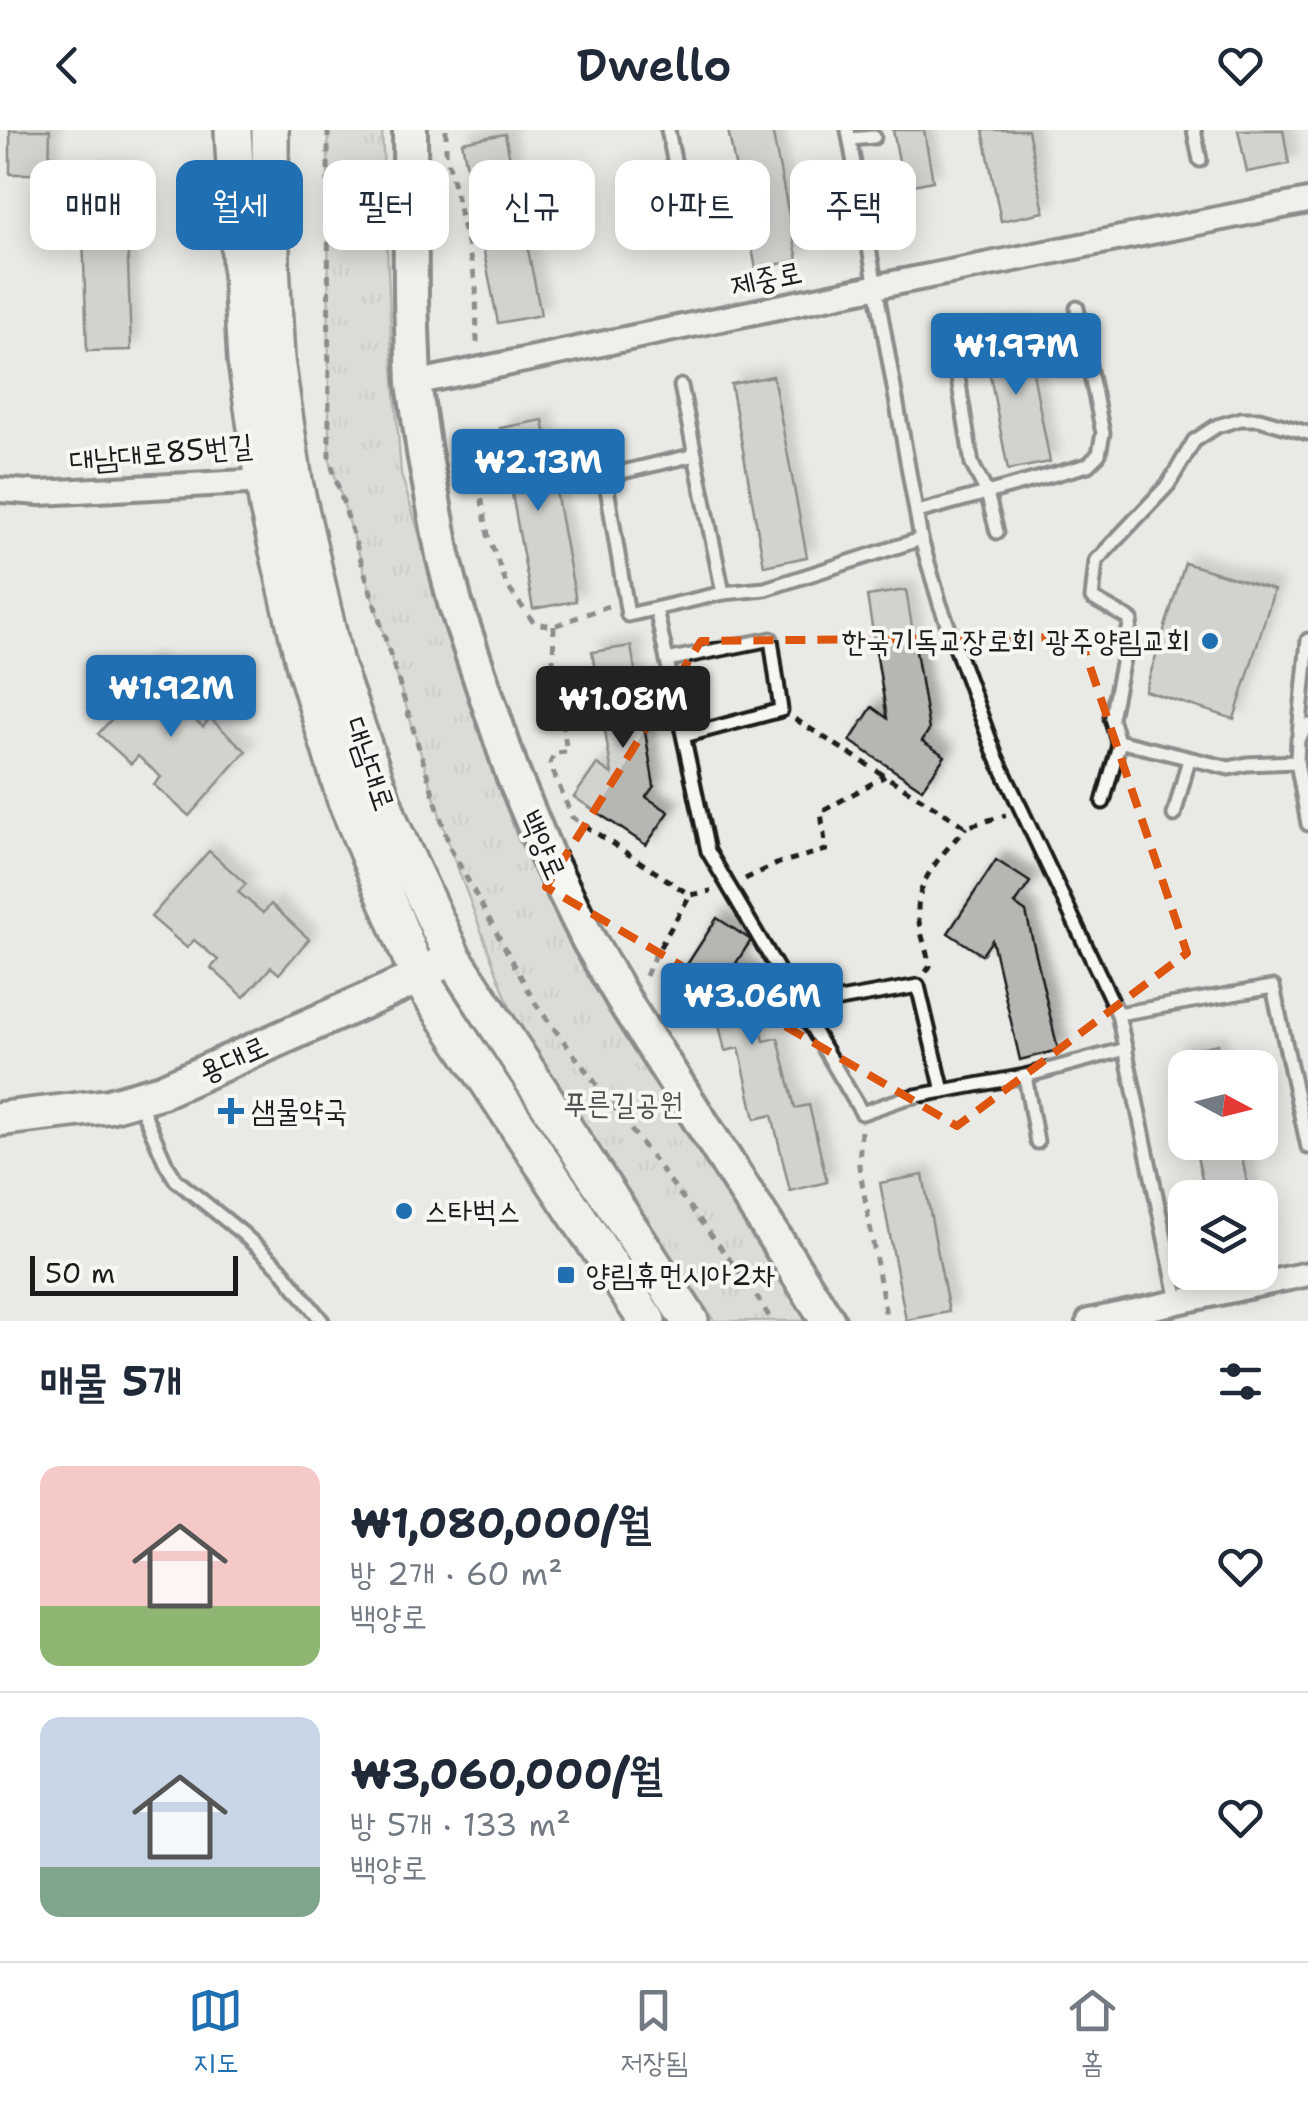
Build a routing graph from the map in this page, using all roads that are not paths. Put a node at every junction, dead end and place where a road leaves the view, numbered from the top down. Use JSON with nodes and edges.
{"nodes":[{"id":1,"x":234,"y":130,"type":"edge"},
{"id":2,"x":270,"y":130,"type":"edge"},
{"id":3,"x":410,"y":130,"type":"edge"},
{"id":4,"x":668,"y":130,"type":"edge"},
{"id":5,"x":1194,"y":130,"type":"edge"},
{"id":6,"x":849,"y":135,"type":"edge"},
{"id":7,"x":874,"y":137,"type":"dead end"},
{"id":8,"x":674,"y":160,"type":"edge"},
{"id":9,"x":1200,"y":160,"type":"dead end"},
{"id":10,"x":1308,"y":201,"type":"edge"},
{"id":11,"x":874,"y":287,"type":"junction"},
{"id":12,"x":1077,"y":308,"type":"dead end"},
{"id":13,"x":952,"y":341,"type":"dead end"},
{"id":14,"x":414,"y":383,"type":"junction"},
{"id":15,"x":680,"y":386,"type":"dead end"},
{"id":16,"x":1308,"y":433,"type":"edge"},
{"id":17,"x":695,"y":454,"type":"junction"},
{"id":18,"x":279,"y":482,"type":"junction"},
{"id":19,"x":0,"y":490,"type":"edge"},
{"id":20,"x":987,"y":493,"type":"junction"},
{"id":21,"x":918,"y":512,"type":"junction"},
{"id":22,"x":997,"y":532,"type":"dead end"},
{"id":23,"x":921,"y":539,"type":"junction"},
{"id":24,"x":723,"y":593,"type":"junction"},
{"id":25,"x":656,"y":608,"type":"junction"},
{"id":26,"x":1308,"y":640,"type":"edge"},
{"id":27,"x":667,"y":660,"type":"junction"},
{"id":28,"x":1308,"y":726,"type":"edge"},
{"id":29,"x":684,"y":736,"type":"junction"},
{"id":30,"x":1298,"y":739,"type":"junction"},
{"id":31,"x":1118,"y":742,"type":"junction"},
{"id":32,"x":1189,"y":758,"type":"junction"},
{"id":33,"x":1298,"y":762,"type":"junction"},
{"id":34,"x":1103,"y":802,"type":"dead end"},
{"id":35,"x":1174,"y":815,"type":"dead end"},
{"id":36,"x":1308,"y":824,"type":"edge"},
{"id":37,"x":452,"y":956,"type":"junction"},
{"id":38,"x":419,"y":977,"type":"junction"},
{"id":39,"x":800,"y":1008,"type":"junction"},
{"id":40,"x":1118,"y":1014,"type":"junction"},
{"id":41,"x":1126,"y":1049,"type":"junction"},
{"id":42,"x":1024,"y":1076,"type":"junction"},
{"id":43,"x":943,"y":1091,"type":"junction"},
{"id":44,"x":138,"y":1099,"type":"junction"},
{"id":45,"x":0,"y":1120,"type":"edge"},
{"id":46,"x":1037,"y":1142,"type":"dead end"},
{"id":47,"x":1308,"y":1147,"type":"edge"},
{"id":48,"x":1308,"y":1274,"type":"edge"},
{"id":49,"x":1178,"y":1301,"type":"junction"},
{"id":50,"x":322,"y":1321,"type":"edge"},
{"id":51,"x":647,"y":1321,"type":"edge"},
{"id":52,"x":690,"y":1321,"type":"edge"},
{"id":53,"x":828,"y":1321,"type":"edge"},
{"id":54,"x":1088,"y":1321,"type":"edge"}],
"edges":[{"from":1,"to":18,"type":"main road","name":"대남대로"},
{"from":2,"to":18,"type":"main road","name":"대남대로"},
{"from":3,"to":14,"type":"street","name":"백양로"},
{"from":4,"to":8,"type":"lane"},
{"from":5,"to":9,"type":"lane"},
{"from":6,"to":7,"type":"lane"},
{"from":6,"to":11,"type":"lane"},
{"from":10,"to":11,"type":"street","name":"제중로"},
{"from":11,"to":14,"type":"street","name":"제중로"},
{"from":11,"to":21,"type":"lane"},
{"from":12,"to":20,"type":"lane"},
{"from":13,"to":20,"type":"lane"},
{"from":14,"to":53,"type":"street","name":"백양로"},
{"from":15,"to":17,"type":"lane"},
{"from":16,"to":31,"type":"lane"},
{"from":17,"to":24,"type":"lane"},
{"from":17,"to":25,"type":"lane"},
{"from":18,"to":19,"type":"street","name":"대남대로85번길"},
{"from":18,"to":37,"type":"main road","name":"대남대로"},
{"from":18,"to":38,"type":"main road","name":"대남대로"},
{"from":20,"to":21,"type":"lane"},
{"from":20,"to":22,"type":"lane"},
{"from":21,"to":23,"type":"lane"},
{"from":23,"to":24,"type":"lane"},
{"from":23,"to":40,"type":"lane"},
{"from":24,"to":25,"type":"lane"},
{"from":25,"to":27,"type":"lane"},
{"from":26,"to":30,"type":"lane"},
{"from":27,"to":29,"type":"lane"},
{"from":27,"to":29,"type":"lane"},
{"from":28,"to":30,"type":"lane"},
{"from":29,"to":39,"type":"lane"},
{"from":30,"to":33,"type":"lane"},
{"from":31,"to":32,"type":"lane"},
{"from":31,"to":34,"type":"lane"},
{"from":32,"to":33,"type":"lane"},
{"from":32,"to":35,"type":"lane"},
{"from":33,"to":36,"type":"lane"},
{"from":37,"to":38,"type":"street","name":"용대로"},
{"from":37,"to":52,"type":"main road","name":"대남대로"},
{"from":38,"to":44,"type":"street","name":"용대로"},
{"from":38,"to":51,"type":"main road","name":"대남대로"},
{"from":39,"to":43,"type":"lane"},
{"from":39,"to":43,"type":"lane"},
{"from":40,"to":41,"type":"lane"},
{"from":40,"to":47,"type":"lane"},
{"from":41,"to":42,"type":"lane"},
{"from":41,"to":49,"type":"lane"},
{"from":42,"to":43,"type":"lane"},
{"from":42,"to":46,"type":"lane"},
{"from":44,"to":45,"type":"street","name":"용대로"},
{"from":44,"to":50,"type":"lane"},
{"from":48,"to":49,"type":"street"},
{"from":49,"to":54,"type":"street"}]}
